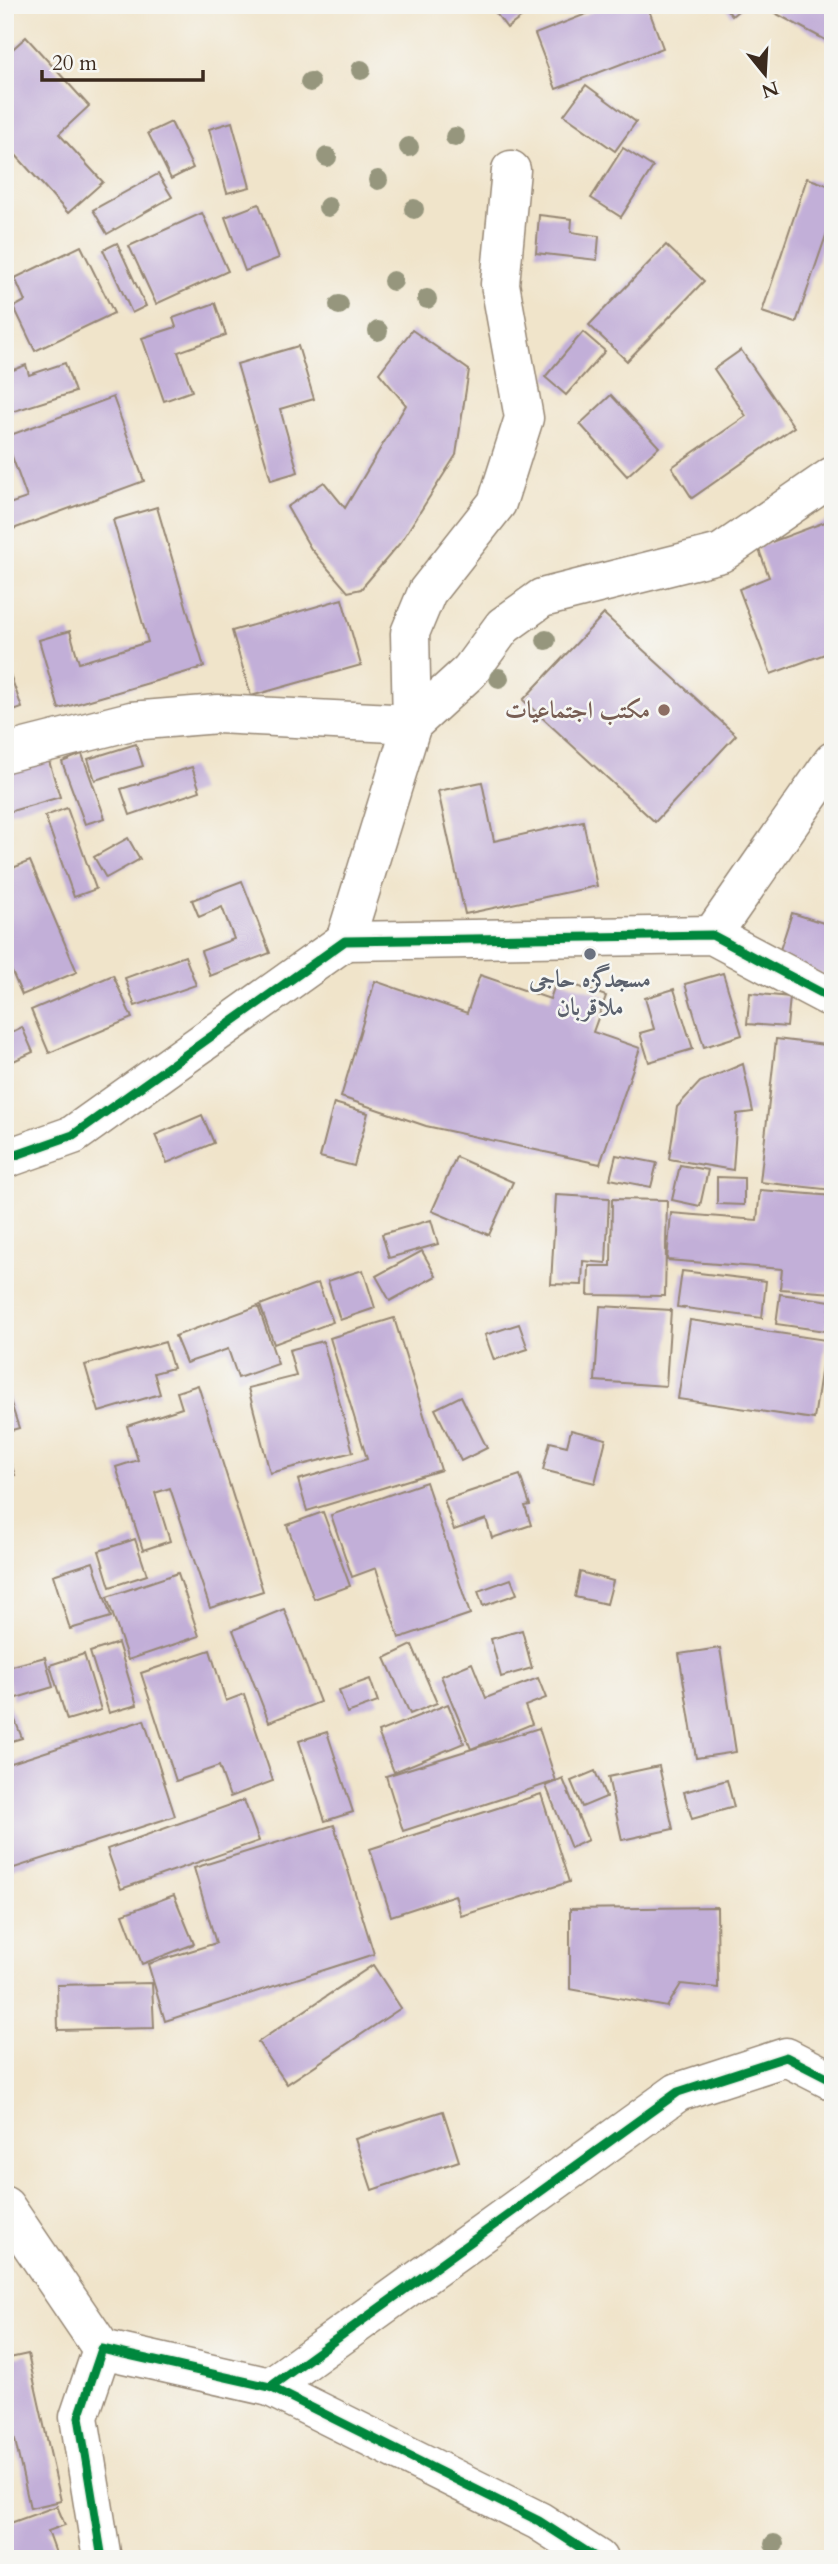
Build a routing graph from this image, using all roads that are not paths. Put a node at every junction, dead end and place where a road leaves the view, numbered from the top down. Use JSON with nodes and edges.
{"nodes":[{"id":1,"x":512,"y":170,"type":"dead end"},
{"id":2,"x":833,"y":476,"type":"edge"},
{"id":3,"x":412,"y":724,"type":"junction"},
{"id":4,"x":5,"y":753,"type":"edge"},
{"id":5,"x":833,"y":761,"type":"edge"},
{"id":6,"x":712,"y":935,"type":"junction"},
{"id":7,"x":345,"y":941,"type":"junction"},
{"id":8,"x":833,"y":999,"type":"edge"},
{"id":9,"x":5,"y":1159,"type":"edge"},
{"id":10,"x":833,"y":2081,"type":"edge"},
{"id":11,"x":5,"y":2206,"type":"edge"},
{"id":12,"x":102,"y":2349,"type":"junction"},
{"id":13,"x":270,"y":2388,"type":"junction"},
{"id":14,"x":102,"y":2559,"type":"edge"},
{"id":15,"x":598,"y":2559,"type":"edge"}],
"edges":[{"from":1,"to":3,"type":"street"},
{"from":2,"to":3,"type":"street"},
{"from":3,"to":4,"type":"street"},
{"from":3,"to":7,"type":"street"},
{"from":5,"to":6,"type":"street"},
{"from":6,"to":7,"type":"street"},
{"from":6,"to":8,"type":"street"},
{"from":7,"to":9,"type":"street"},
{"from":10,"to":13,"type":"street"},
{"from":11,"to":12,"type":"street"},
{"from":12,"to":13,"type":"street"},
{"from":12,"to":14,"type":"street"},
{"from":13,"to":15,"type":"street"}]}
